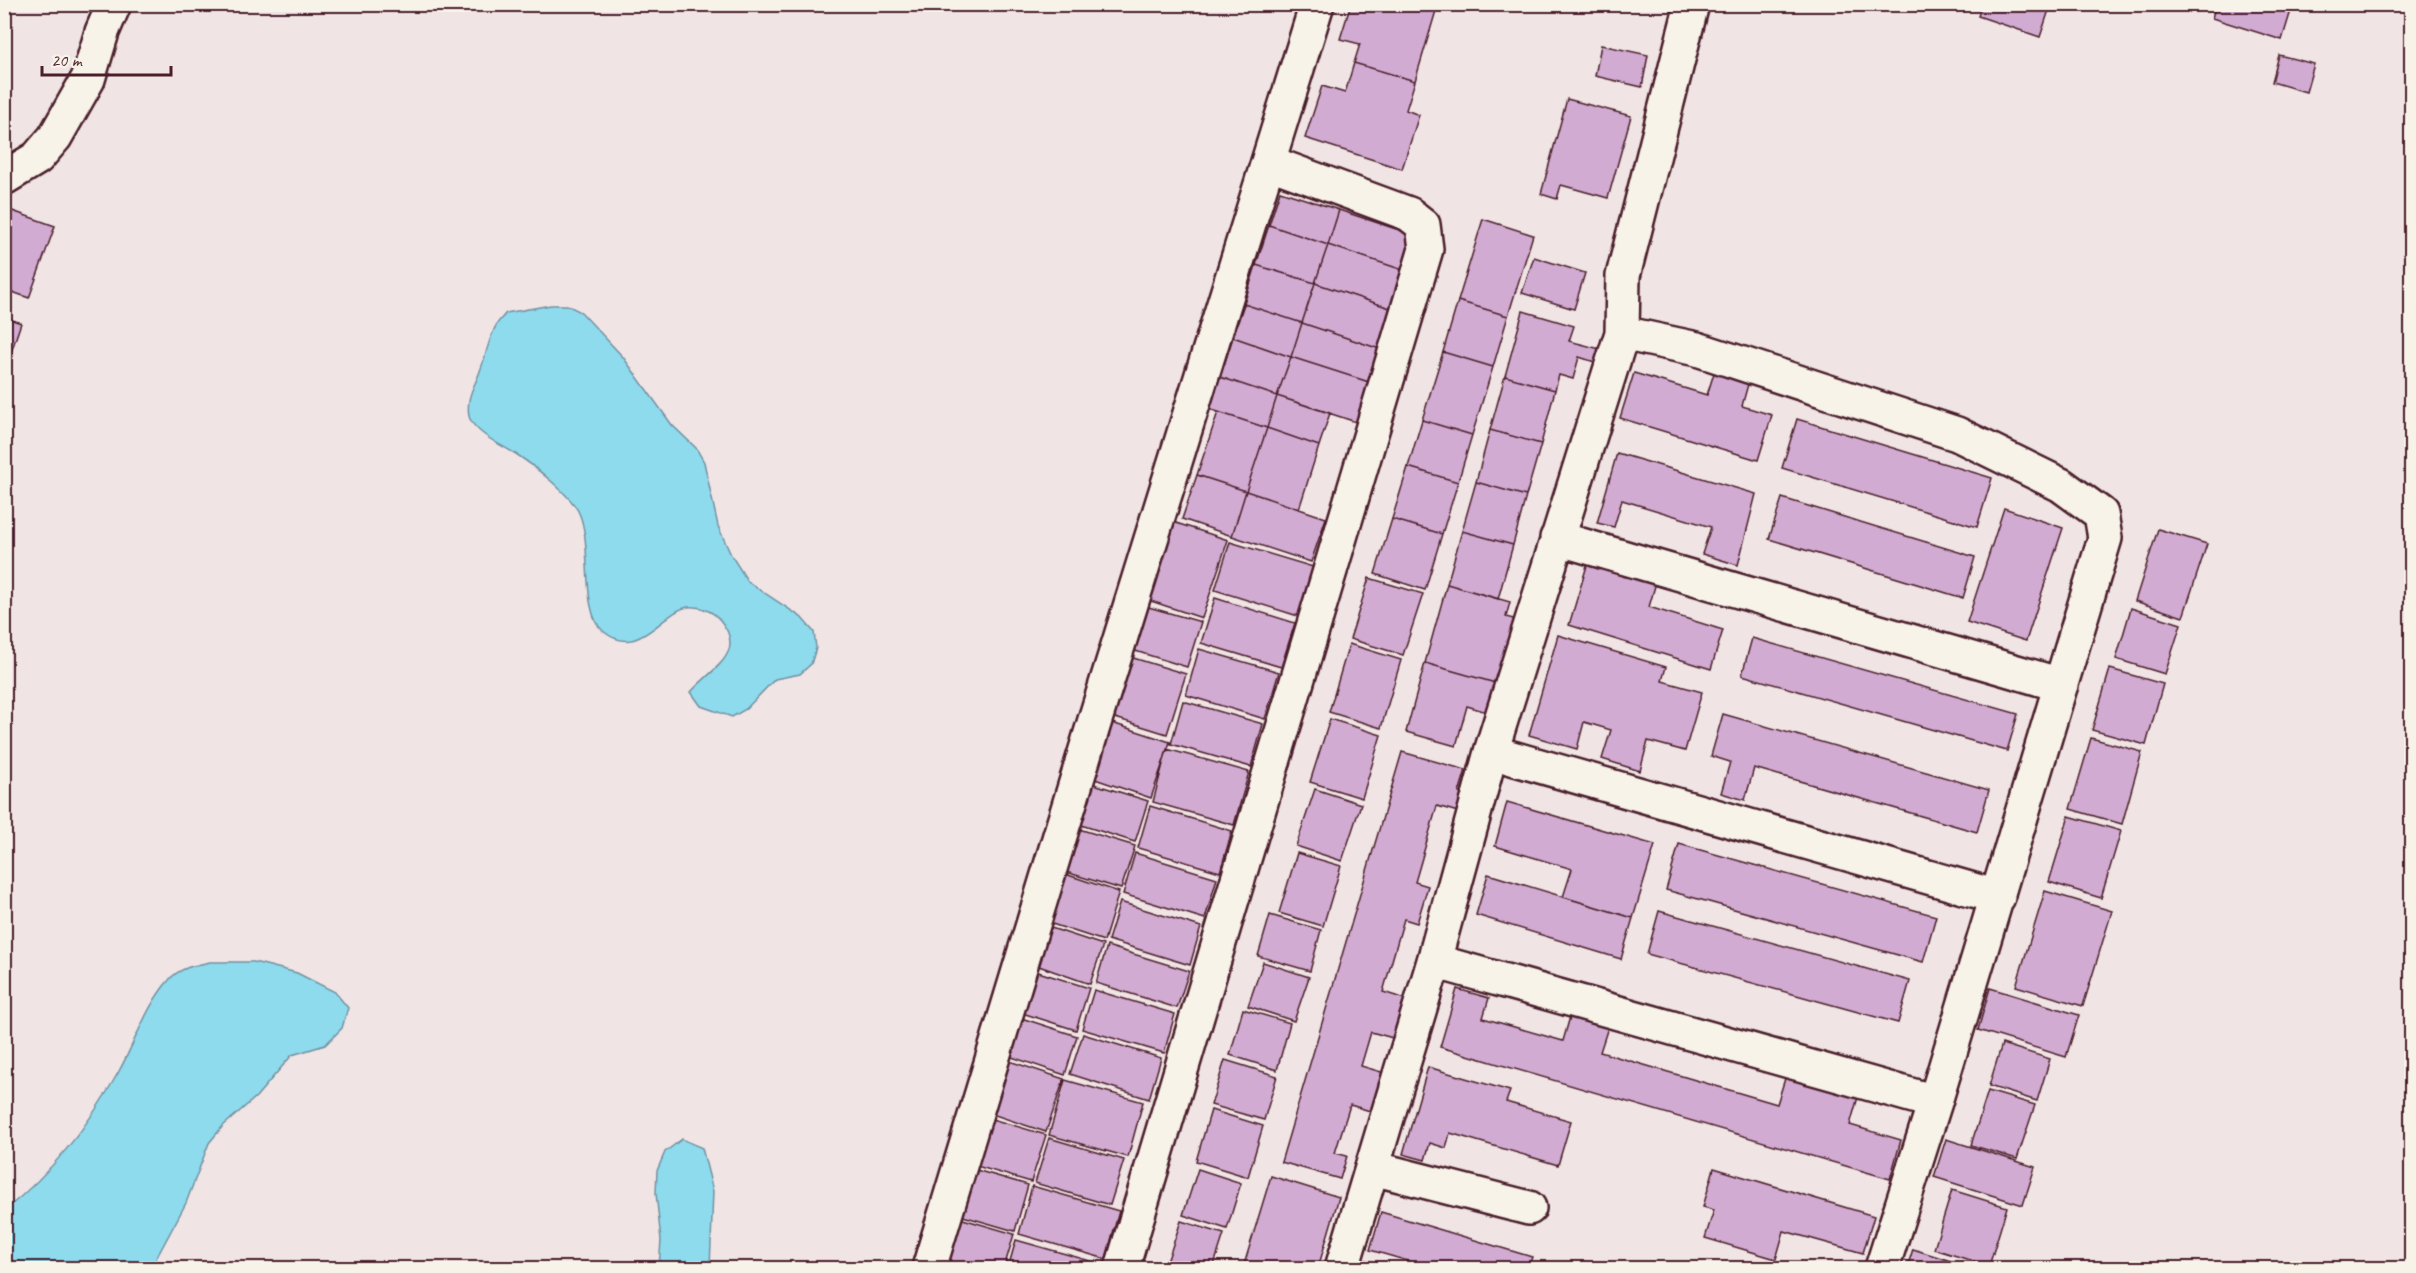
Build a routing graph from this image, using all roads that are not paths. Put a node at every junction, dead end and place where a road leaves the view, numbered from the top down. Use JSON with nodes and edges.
{"nodes":[{"id":1,"x":114,"y":4,"type":"edge"},
{"id":2,"x":1317,"y":4,"type":"edge"},
{"id":3,"x":1692,"y":4,"type":"edge"},
{"id":4,"x":1268,"y":162,"type":"junction"},
{"id":5,"x":4,"y":178,"type":"edge"},
{"id":6,"x":1622,"y":333,"type":"junction"},
{"id":7,"x":1557,"y":538,"type":"junction"},
{"id":8,"x":2061,"y":685,"type":"junction"},
{"id":9,"x":1491,"y":752,"type":"junction"},
{"id":10,"x":1998,"y":897,"type":"junction"},
{"id":11,"x":1434,"y":961,"type":"junction"},
{"id":12,"x":1935,"y":1102,"type":"junction"},
{"id":13,"x":1373,"y":1168,"type":"junction"},
{"id":14,"x":1529,"y":1208,"type":"dead end"},
{"id":15,"x":929,"y":1269,"type":"edge"},
{"id":16,"x":1122,"y":1269,"type":"edge"},
{"id":17,"x":1342,"y":1269,"type":"edge"},
{"id":18,"x":1882,"y":1269,"type":"edge"}],
"edges":[{"from":1,"to":5,"type":"street"},
{"from":2,"to":4,"type":"street"},
{"from":3,"to":6,"type":"street"},
{"from":4,"to":15,"type":"street"},
{"from":4,"to":16,"type":"street"},
{"from":6,"to":7,"type":"street"},
{"from":6,"to":8,"type":"street"},
{"from":7,"to":8,"type":"street"},
{"from":7,"to":9,"type":"street"},
{"from":8,"to":10,"type":"street"},
{"from":9,"to":10,"type":"street"},
{"from":9,"to":11,"type":"street"},
{"from":10,"to":12,"type":"street"},
{"from":11,"to":12,"type":"street"},
{"from":11,"to":13,"type":"street"},
{"from":12,"to":18,"type":"street"},
{"from":13,"to":14,"type":"street"},
{"from":13,"to":17,"type":"street"}]}
